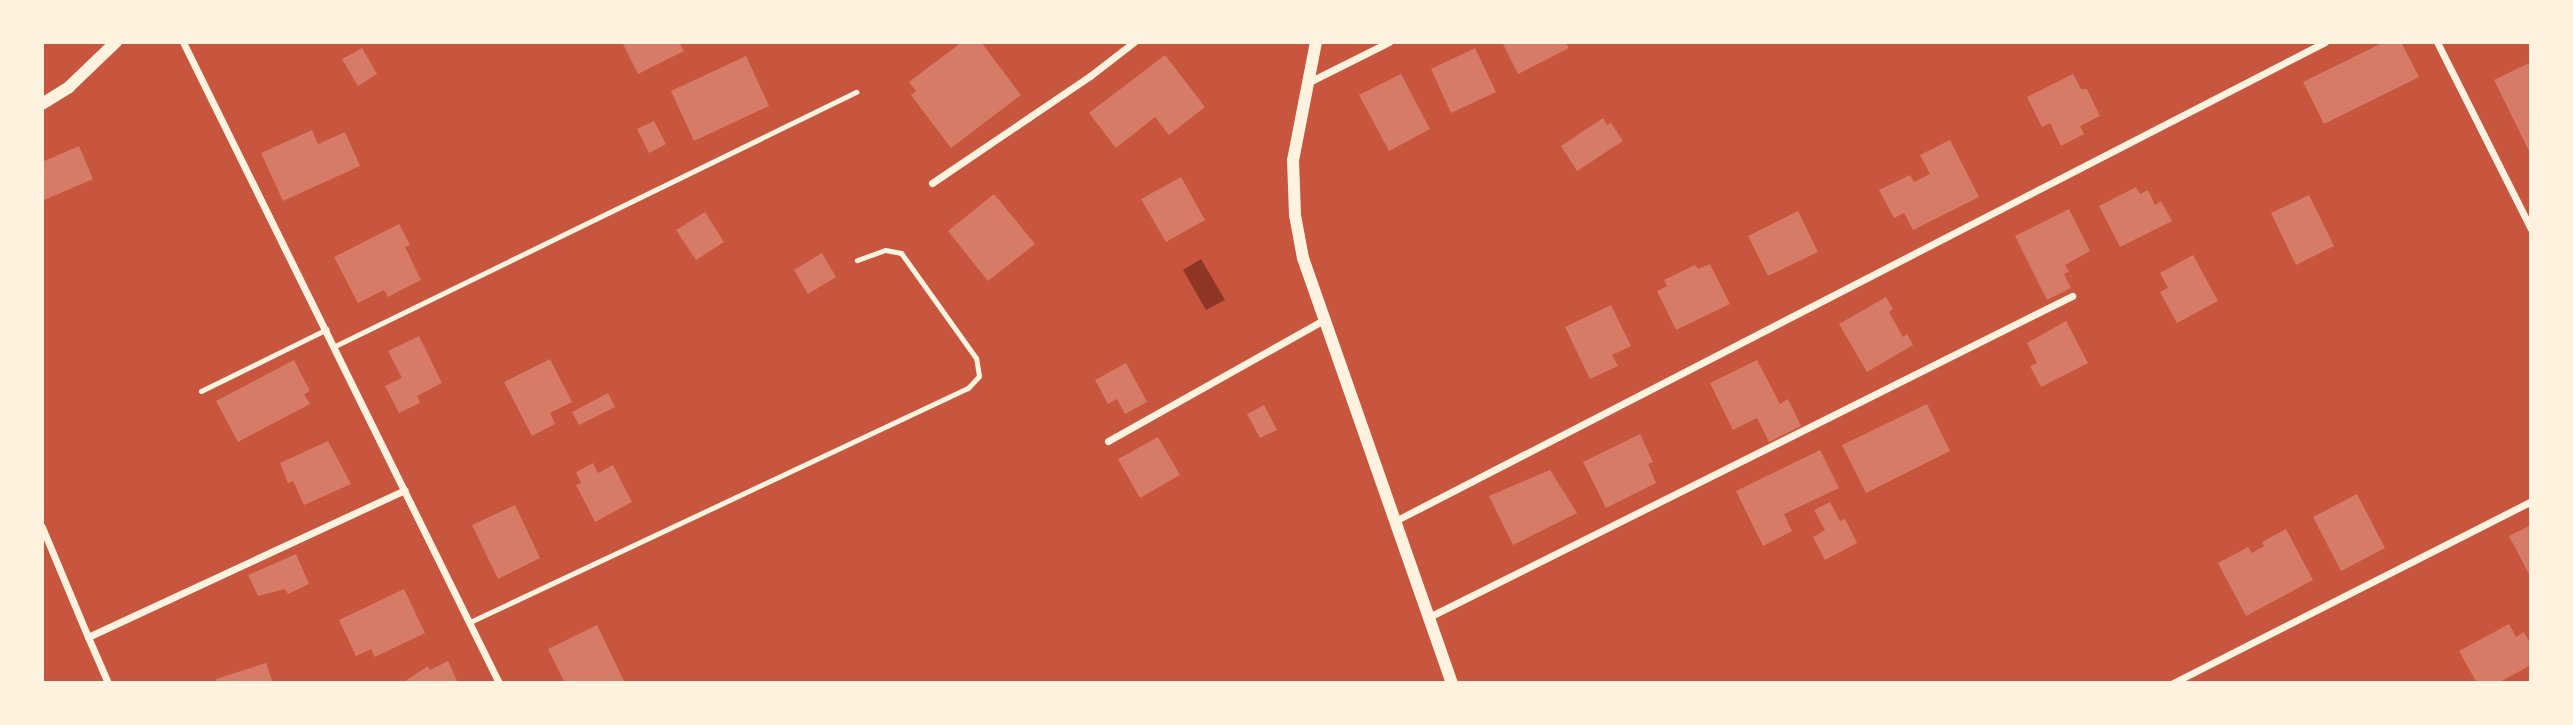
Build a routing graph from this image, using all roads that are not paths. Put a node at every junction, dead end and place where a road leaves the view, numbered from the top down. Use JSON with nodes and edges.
{"nodes":[{"id":1,"x":116,"y":42,"type":"edge"},
{"id":2,"x":183,"y":42,"type":"edge"},
{"id":3,"x":1134,"y":42,"type":"edge"},
{"id":4,"x":1316,"y":42,"type":"edge"},
{"id":5,"x":1389,"y":42,"type":"edge"},
{"id":6,"x":2325,"y":42,"type":"edge"},
{"id":7,"x":2437,"y":42,"type":"edge"},
{"id":8,"x":1307,"y":84,"type":"junction"},
{"id":9,"x":856,"y":92,"type":"dead end"},
{"id":10,"x":42,"y":104,"type":"edge"},
{"id":11,"x":932,"y":183,"type":"dead end"},
{"id":12,"x":2528,"y":213,"type":"edge"},
{"id":13,"x":2531,"y":229,"type":"edge"},
{"id":14,"x":857,"y":260,"type":"dead end"},
{"id":15,"x":2072,"y":296,"type":"dead end"},
{"id":16,"x":1324,"y":320,"type":"junction"},
{"id":17,"x":327,"y":329,"type":"junction"},
{"id":18,"x":335,"y":346,"type":"junction"},
{"id":19,"x":201,"y":391,"type":"dead end"},
{"id":20,"x":1108,"y":441,"type":"dead end"},
{"id":21,"x":404,"y":490,"type":"junction"},
{"id":22,"x":2531,"y":501,"type":"edge"},
{"id":23,"x":1394,"y":522,"type":"junction"},
{"id":24,"x":42,"y":527,"type":"edge"},
{"id":25,"x":1429,"y":617,"type":"junction"},
{"id":26,"x":470,"y":622,"type":"junction"},
{"id":27,"x":88,"y":637,"type":"junction"},
{"id":28,"x":108,"y":683,"type":"edge"},
{"id":29,"x":499,"y":683,"type":"edge"},
{"id":30,"x":1452,"y":683,"type":"edge"},
{"id":31,"x":2173,"y":683,"type":"edge"}],
"edges":[{"from":1,"to":10,"type":"street"},
{"from":2,"to":17,"type":"street"},
{"from":3,"to":11,"type":"street"},
{"from":4,"to":8,"type":"street"},
{"from":5,"to":8,"type":"street"},
{"from":6,"to":23,"type":"street"},
{"from":7,"to":12,"type":"street"},
{"from":8,"to":16,"type":"street"},
{"from":9,"to":18,"type":"lane"},
{"from":12,"to":13,"type":"street"},
{"from":14,"to":26,"type":"lane"},
{"from":15,"to":25,"type":"street"},
{"from":16,"to":20,"type":"street"},
{"from":16,"to":23,"type":"street"},
{"from":17,"to":18,"type":"street"},
{"from":17,"to":19,"type":"lane"},
{"from":18,"to":21,"type":"street"},
{"from":21,"to":26,"type":"street"},
{"from":21,"to":27,"type":"street"},
{"from":22,"to":31,"type":"street"},
{"from":23,"to":25,"type":"street"},
{"from":24,"to":27,"type":"street"},
{"from":25,"to":30,"type":"street"},
{"from":26,"to":29,"type":"street"},
{"from":27,"to":28,"type":"street"}]}
